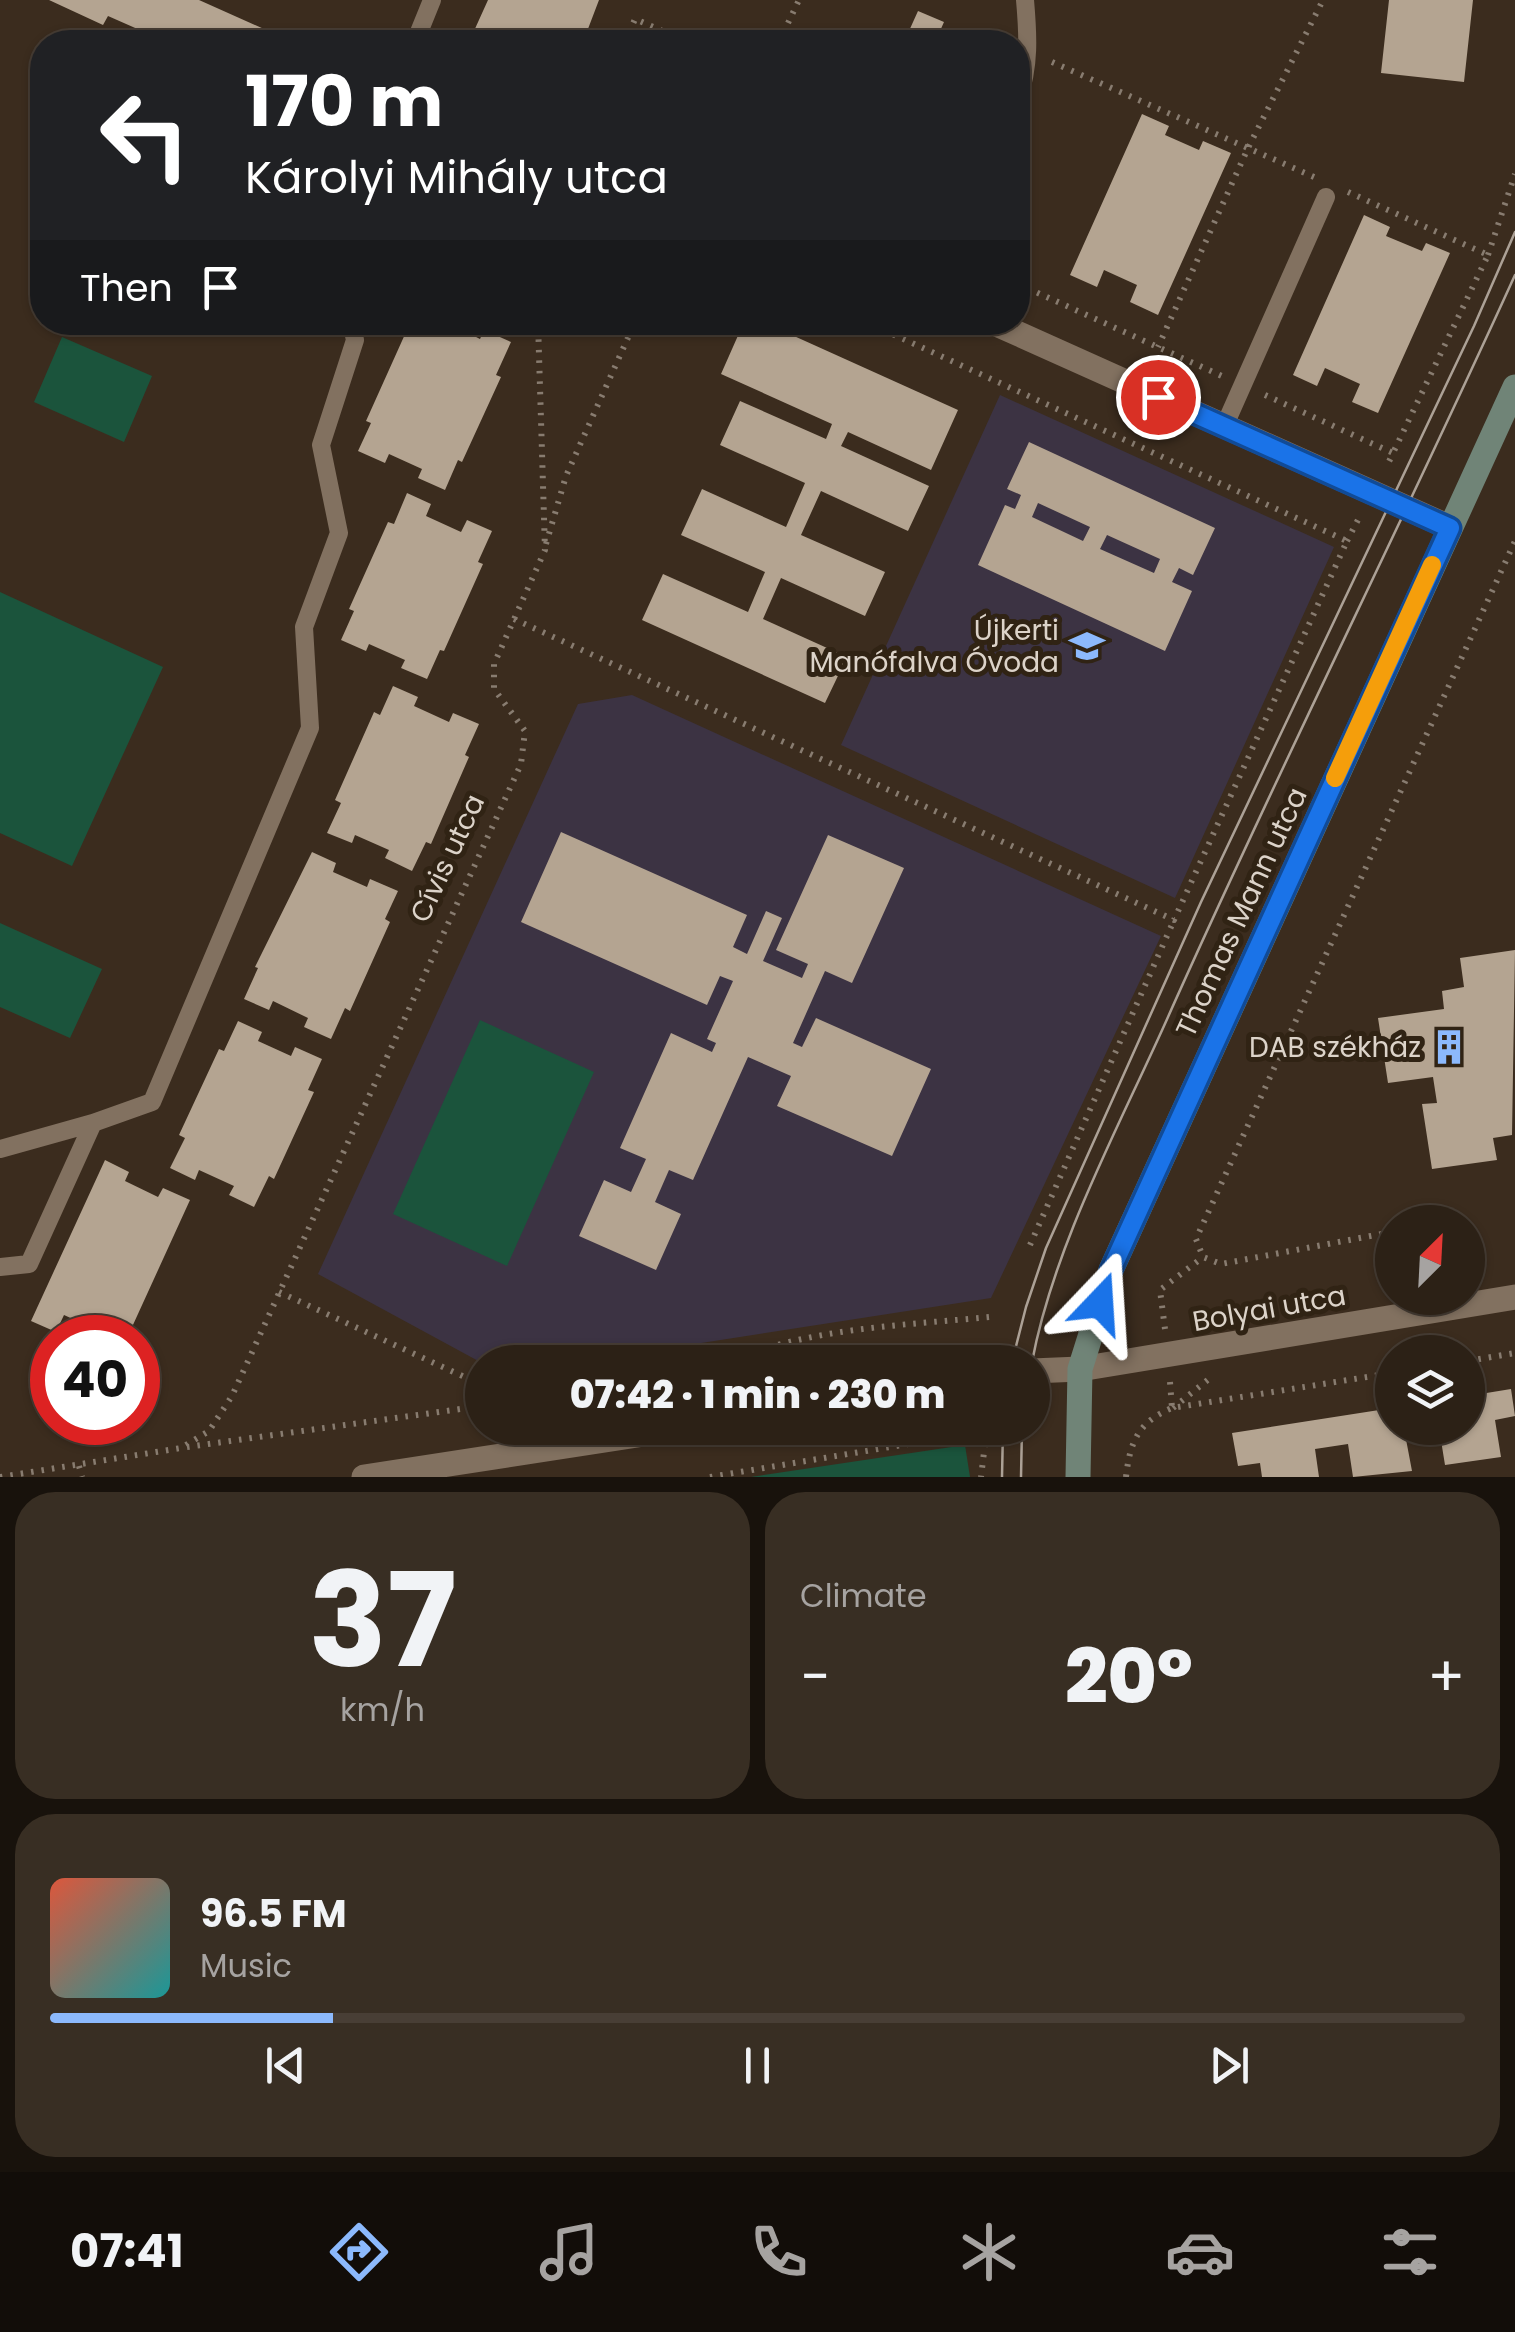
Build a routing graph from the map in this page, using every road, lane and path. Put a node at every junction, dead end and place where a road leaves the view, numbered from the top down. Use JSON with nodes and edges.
{"nodes":[{"id":1,"x":432,"y":0,"type":"edge"},
{"id":2,"x":799,"y":0,"type":"edge"},
{"id":3,"x":1025,"y":0,"type":"edge"},
{"id":4,"x":1324,"y":0,"type":"edge"},
{"id":5,"x":420,"y":30,"type":"edge"},
{"id":6,"x":630,"y":30,"type":"edge"},
{"id":7,"x":660,"y":30,"type":"edge"},
{"id":8,"x":785,"y":30,"type":"edge"},
{"id":9,"x":1026,"y":30,"type":"edge"},
{"id":10,"x":1030,"y":53,"type":"edge"},
{"id":11,"x":1248,"y":148,"type":"junction"},
{"id":12,"x":1515,"y":174,"type":"edge"},
{"id":13,"x":1317,"y":178,"type":"dead end"},
{"id":14,"x":1330,"y":191,"type":"joint"},
{"id":15,"x":1488,"y":255,"type":"junction"},
{"id":16,"x":354,"y":335,"type":"edge"},
{"id":17,"x":538,"y":335,"type":"edge"},
{"id":18,"x":629,"y":335,"type":"edge"},
{"id":19,"x":895,"y":335,"type":"edge"},
{"id":20,"x":1021,"y":335,"type":"edge"},
{"id":21,"x":1158,"y":348,"type":"dead end"},
{"id":22,"x":1515,"y":387,"type":"edge"},
{"id":23,"x":1224,"y":426,"type":"junction"},
{"id":24,"x":1393,"y":454,"type":"dead end"},
{"id":25,"x":1450,"y":528,"type":"junction"},
{"id":26,"x":1515,"y":541,"type":"edge"},
{"id":27,"x":545,"y":550,"type":"junction"},
{"id":28,"x":514,"y":619,"type":"junction"},
{"id":29,"x":1174,"y":920,"type":"junction"},
{"id":30,"x":92,"y":1123,"type":"junction"},
{"id":31,"x":0,"y":1149,"type":"edge"},
{"id":32,"x":1375,"y":1235,"type":"edge"},
{"id":33,"x":1030,"y":1245,"type":"dead end"},
{"id":34,"x":0,"y":1267,"type":"edge"},
{"id":35,"x":279,"y":1292,"type":"junction"},
{"id":36,"x":1515,"y":1297,"type":"edge"},
{"id":37,"x":990,"y":1317,"type":"dead end"},
{"id":38,"x":783,"y":1345,"type":"edge"},
{"id":39,"x":1515,"y":1353,"type":"edge"},
{"id":40,"x":1485,"y":1358,"type":"edge"},
{"id":41,"x":1080,"y":1369,"type":"junction"},
{"id":42,"x":1050,"y":1371,"type":"edge"},
{"id":43,"x":1375,"y":1376,"type":"edge"},
{"id":44,"x":465,"y":1377,"type":"edge"},
{"id":45,"x":465,"y":1408,"type":"edge"},
{"id":46,"x":572,"y":1445,"type":"edge"},
{"id":47,"x":181,"y":1448,"type":"junction"},
{"id":48,"x":80,"y":1466,"type":"junction"},
{"id":49,"x":0,"y":1476,"type":"edge"},
{"id":50,"x":82,"y":1477,"type":"edge"},
{"id":51,"x":364,"y":1477,"type":"edge"},
{"id":52,"x":710,"y":1477,"type":"edge"},
{"id":53,"x":982,"y":1477,"type":"edge"},
{"id":54,"x":1078,"y":1477,"type":"edge"},
{"id":55,"x":1126,"y":1477,"type":"edge"}],
"edges":[{"from":1,"to":5,"type":"lane"},
{"from":2,"to":8,"type":"path"},
{"from":3,"to":9,"type":"lane"},
{"from":4,"to":11,"type":"path"},
{"from":6,"to":7,"type":"path"},
{"from":10,"to":11,"type":"path"},
{"from":11,"to":13,"type":"path"},
{"from":11,"to":21,"type":"path"},
{"from":12,"to":15,"type":"path"},
{"from":14,"to":15,"type":"path"},
{"from":14,"to":23,"type":"lane"},
{"from":15,"to":24,"type":"path"},
{"from":16,"to":30,"type":"lane"},
{"from":17,"to":27,"type":"path","name":"Cívis utca"},
{"from":18,"to":27,"type":"path"},
{"from":19,"to":29,"type":"path"},
{"from":20,"to":23,"type":"street"},
{"from":22,"to":25,"type":"street","name":"Thomas Mann utca"},
{"from":23,"to":25,"type":"street"},
{"from":25,"to":41,"type":"street","name":"Thomas Mann utca"},
{"from":26,"to":32,"type":"path"},
{"from":27,"to":28,"type":"path","name":"Cívis utca"},
{"from":28,"to":29,"type":"path"},
{"from":28,"to":35,"type":"path","name":"Cívis utca"},
{"from":29,"to":33,"type":"path"},
{"from":30,"to":31,"type":"lane"},
{"from":30,"to":34,"type":"lane"},
{"from":35,"to":44,"type":"path"},
{"from":35,"to":47,"type":"path","name":"Cívis utca"},
{"from":36,"to":41,"type":"street","name":"Bolyai utca"},
{"from":37,"to":38,"type":"path"},
{"from":39,"to":40,"type":"path"},
{"from":41,"to":42,"type":"street","name":"Bolyai utca"},
{"from":41,"to":54,"type":"street","name":"Thomas Mann utca"},
{"from":43,"to":55,"type":"path"},
{"from":45,"to":47,"type":"path"},
{"from":46,"to":51,"type":"street"},
{"from":47,"to":48,"type":"path"},
{"from":48,"to":49,"type":"path"},
{"from":48,"to":50,"type":"path"},
{"from":52,"to":53,"type":"path"}]}
